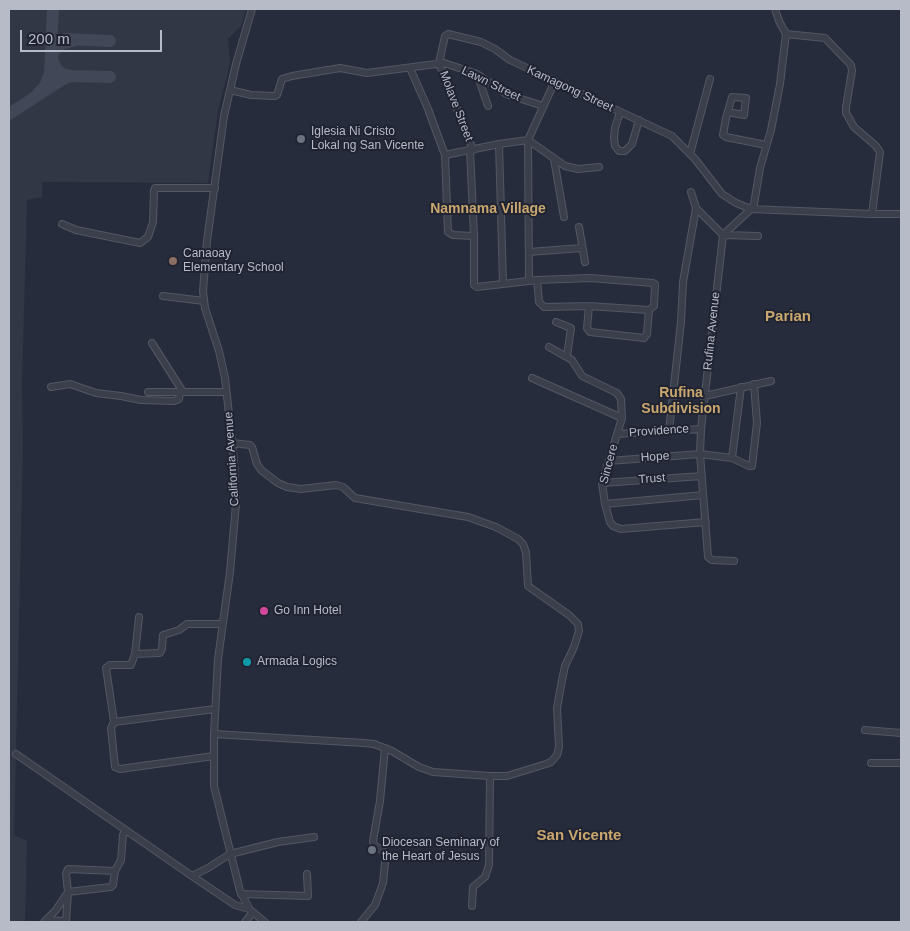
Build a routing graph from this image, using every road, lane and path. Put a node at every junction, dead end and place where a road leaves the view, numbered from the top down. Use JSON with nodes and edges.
{"nodes":[{"id":1,"x":252,"y":9,"type":"edge"},
{"id":2,"x":775,"y":9,"type":"edge"},
{"id":3,"x":786,"y":34,"type":"junction"},
{"id":4,"x":439,"y":63,"type":"junction"},
{"id":5,"x":410,"y":68,"type":"junction"},
{"id":6,"x":477,"y":74,"type":"junction"},
{"id":7,"x":710,"y":79,"type":"dead end"},
{"id":8,"x":555,"y":81,"type":"junction"},
{"id":9,"x":230,"y":90,"type":"junction"},
{"id":10,"x":488,"y":106,"type":"dead end"},
{"id":11,"x":544,"y":106,"type":"junction"},
{"id":12,"x":620,"y":112,"type":"junction"},
{"id":13,"x":728,"y":112,"type":"dead end"},
{"id":14,"x":638,"y":120,"type":"junction"},
{"id":15,"x":528,"y":140,"type":"junction"},
{"id":16,"x":499,"y":144,"type":"junction"},
{"id":17,"x":766,"y":145,"type":"junction"},
{"id":18,"x":471,"y":150,"type":"junction"},
{"id":19,"x":690,"y":154,"type":"junction"},
{"id":20,"x":445,"y":155,"type":"junction"},
{"id":21,"x":554,"y":159,"type":"junction"},
{"id":22,"x":599,"y":167,"type":"dead end"},
{"id":23,"x":215,"y":188,"type":"junction"},
{"id":24,"x":691,"y":192,"type":"dead end"},
{"id":25,"x":696,"y":208,"type":"junction"},
{"id":26,"x":751,"y":209,"type":"junction"},
{"id":27,"x":872,"y":214,"type":"junction"},
{"id":28,"x":901,"y":214,"type":"edge"},
{"id":29,"x":564,"y":217,"type":"dead end"},
{"id":30,"x":62,"y":224,"type":"dead end"},
{"id":31,"x":579,"y":227,"type":"dead end"},
{"id":32,"x":723,"y":235,"type":"junction"},
{"id":33,"x":474,"y":236,"type":"junction"},
{"id":34,"x":758,"y":236,"type":"dead end"},
{"id":35,"x":582,"y":248,"type":"junction"},
{"id":36,"x":529,"y":252,"type":"junction"},
{"id":37,"x":585,"y":262,"type":"dead end"},
{"id":38,"x":533,"y":280,"type":"junction"},
{"id":39,"x":503,"y":283,"type":"junction"},
{"id":40,"x":163,"y":296,"type":"dead end"},
{"id":41,"x":204,"y":301,"type":"junction"},
{"id":42,"x":589,"y":306,"type":"junction"},
{"id":43,"x":649,"y":310,"type":"junction"},
{"id":44,"x":556,"y":322,"type":"dead end"},
{"id":45,"x":152,"y":343,"type":"dead end"},
{"id":46,"x":549,"y":347,"type":"dead end"},
{"id":47,"x":567,"y":356,"type":"junction"},
{"id":48,"x":532,"y":378,"type":"dead end"},
{"id":49,"x":771,"y":381,"type":"dead end"},
{"id":50,"x":754,"y":384,"type":"junction"},
{"id":51,"x":51,"y":387,"type":"dead end"},
{"id":52,"x":741,"y":387,"type":"junction"},
{"id":53,"x":148,"y":392,"type":"dead end"},
{"id":54,"x":182,"y":392,"type":"junction"},
{"id":55,"x":226,"y":392,"type":"junction"},
{"id":56,"x":705,"y":396,"type":"junction"},
{"id":57,"x":622,"y":418,"type":"junction"},
{"id":58,"x":701,"y":428,"type":"junction"},
{"id":59,"x":669,"y":431,"type":"junction"},
{"id":60,"x":617,"y":434,"type":"junction"},
{"id":61,"x":232,"y":443,"type":"junction"},
{"id":62,"x":700,"y":454,"type":"junction"},
{"id":63,"x":732,"y":458,"type":"junction"},
{"id":64,"x":609,"y":460,"type":"junction"},
{"id":65,"x":702,"y":476,"type":"junction"},
{"id":66,"x":602,"y":483,"type":"junction"},
{"id":67,"x":703,"y":495,"type":"junction"},
{"id":68,"x":605,"y":504,"type":"junction"},
{"id":69,"x":706,"y":522,"type":"junction"},
{"id":70,"x":734,"y":560,"type":"dead end"},
{"id":71,"x":139,"y":617,"type":"dead end"},
{"id":72,"x":222,"y":624,"type":"junction"},
{"id":73,"x":135,"y":654,"type":"junction"},
{"id":74,"x":215,"y":709,"type":"junction"},
{"id":75,"x":114,"y":722,"type":"junction"},
{"id":76,"x":865,"y":730,"type":"dead end"},
{"id":77,"x":901,"y":733,"type":"edge"},
{"id":78,"x":214,"y":734,"type":"junction"},
{"id":79,"x":385,"y":748,"type":"junction"},
{"id":80,"x":16,"y":754,"type":"dead end"},
{"id":81,"x":214,"y":756,"type":"junction"},
{"id":82,"x":871,"y":763,"type":"dead end"},
{"id":83,"x":901,"y":763,"type":"edge"},
{"id":84,"x":490,"y":776,"type":"junction"},
{"id":85,"x":125,"y":830,"type":"junction"},
{"id":86,"x":314,"y":838,"type":"dead end"},
{"id":87,"x":230,"y":854,"type":"junction"},
{"id":88,"x":116,"y":871,"type":"junction"},
{"id":89,"x":307,"y":874,"type":"dead end"},
{"id":90,"x":192,"y":876,"type":"junction"},
{"id":91,"x":68,"y":892,"type":"junction"},
{"id":92,"x":241,"y":894,"type":"junction"},
{"id":93,"x":472,"y":906,"type":"dead end"},
{"id":94,"x":252,"y":911,"type":"junction"},
{"id":95,"x":45,"y":921,"type":"edge"},
{"id":96,"x":66,"y":922,"type":"edge"},
{"id":97,"x":245,"y":922,"type":"edge"},
{"id":98,"x":265,"y":922,"type":"edge"},
{"id":99,"x":361,"y":922,"type":"edge"}],
"edges":[{"from":1,"to":9,"type":"street","name":"California Avenue"},
{"from":2,"to":3,"type":"street"},
{"from":3,"to":17,"type":"street"},
{"from":3,"to":27,"type":"street"},
{"from":4,"to":5,"type":"street"},
{"from":4,"to":6,"type":"street","name":"Lawn Street"},
{"from":4,"to":8,"type":"street","name":"Kamagong Street"},
{"from":4,"to":18,"type":"street","name":"Molave Street"},
{"from":5,"to":9,"type":"street"},
{"from":5,"to":20,"type":"street"},
{"from":6,"to":10,"type":"street"},
{"from":6,"to":11,"type":"street","name":"Lawn Street"},
{"from":7,"to":19,"type":"street"},
{"from":8,"to":11,"type":"street"},
{"from":8,"to":12,"type":"street","name":"Kamagong Street"},
{"from":9,"to":23,"type":"street","name":"California Avenue"},
{"from":11,"to":15,"type":"street"},
{"from":12,"to":14,"type":"street","name":"Kamagong Street"},
{"from":12,"to":14,"type":"street"},
{"from":13,"to":17,"type":"street"},
{"from":14,"to":19,"type":"street","name":"Kamagong Street"},
{"from":15,"to":16,"type":"street"},
{"from":15,"to":21,"type":"street"},
{"from":15,"to":36,"type":"street"},
{"from":16,"to":18,"type":"street"},
{"from":16,"to":39,"type":"street"},
{"from":17,"to":26,"type":"street"},
{"from":18,"to":20,"type":"street"},
{"from":18,"to":33,"type":"street","name":"Molave Street"},
{"from":19,"to":26,"type":"street","name":"Kamagong Street"},
{"from":20,"to":33,"type":"street"},
{"from":21,"to":22,"type":"street"},
{"from":21,"to":29,"type":"street"},
{"from":23,"to":30,"type":"street"},
{"from":23,"to":41,"type":"street","name":"California Avenue"},
{"from":24,"to":25,"type":"street"},
{"from":25,"to":32,"type":"street"},
{"from":25,"to":59,"type":"street"},
{"from":26,"to":27,"type":"street","name":"Kamagong Street"},
{"from":26,"to":32,"type":"street"},
{"from":27,"to":28,"type":"street","name":"Kamagong Street"},
{"from":31,"to":35,"type":"street"},
{"from":32,"to":34,"type":"street"},
{"from":32,"to":56,"type":"street","name":"Rufina Avenue"},
{"from":33,"to":39,"type":"street","name":"Molave Street"},
{"from":35,"to":36,"type":"street"},
{"from":35,"to":37,"type":"street"},
{"from":36,"to":38,"type":"street"},
{"from":38,"to":39,"type":"street"},
{"from":38,"to":42,"type":"street"},
{"from":38,"to":43,"type":"street"},
{"from":40,"to":41,"type":"street"},
{"from":41,"to":55,"type":"street","name":"California Avenue"},
{"from":42,"to":43,"type":"street"},
{"from":42,"to":43,"type":"street"},
{"from":44,"to":47,"type":"street"},
{"from":45,"to":54,"type":"street"},
{"from":46,"to":47,"type":"street","name":"Sincere"},
{"from":47,"to":57,"type":"street","name":"Sincere"},
{"from":48,"to":57,"type":"street"},
{"from":49,"to":50,"type":"street"},
{"from":50,"to":52,"type":"street"},
{"from":50,"to":63,"type":"street","name":"Hope"},
{"from":51,"to":54,"type":"street"},
{"from":52,"to":56,"type":"street"},
{"from":52,"to":63,"type":"street"},
{"from":53,"to":54,"type":"street"},
{"from":54,"to":55,"type":"street"},
{"from":55,"to":61,"type":"street","name":"California Avenue"},
{"from":56,"to":58,"type":"street","name":"Rufina Avenue"},
{"from":57,"to":60,"type":"street","name":"Sincere"},
{"from":58,"to":59,"type":"street","name":"Providence"},
{"from":58,"to":62,"type":"street","name":"Rufina Avenue"},
{"from":59,"to":60,"type":"street","name":"Providence"},
{"from":60,"to":64,"type":"street","name":"Sincere"},
{"from":61,"to":72,"type":"street","name":"California Avenue"},
{"from":61,"to":84,"type":"street"},
{"from":62,"to":63,"type":"street","name":"Hope"},
{"from":62,"to":64,"type":"street","name":"Hope"},
{"from":62,"to":65,"type":"street","name":"Rufina Avenue"},
{"from":64,"to":66,"type":"street","name":"Sincere"},
{"from":65,"to":66,"type":"street","name":"Trust"},
{"from":65,"to":67,"type":"street","name":"Rufina Avenue"},
{"from":66,"to":68,"type":"street","name":"Sincere"},
{"from":67,"to":68,"type":"street"},
{"from":67,"to":69,"type":"street","name":"Rufina Avenue"},
{"from":68,"to":69,"type":"street","name":"Sincere"},
{"from":69,"to":70,"type":"street","name":"Rufina Avenue"},
{"from":71,"to":73,"type":"street"},
{"from":72,"to":73,"type":"street"},
{"from":72,"to":74,"type":"street","name":"California Avenue"},
{"from":73,"to":75,"type":"street"},
{"from":74,"to":75,"type":"street"},
{"from":74,"to":78,"type":"street","name":"California Avenue"},
{"from":75,"to":81,"type":"street"},
{"from":76,"to":77,"type":"street"},
{"from":78,"to":79,"type":"street"},
{"from":78,"to":81,"type":"street","name":"California Avenue"},
{"from":79,"to":84,"type":"street"},
{"from":79,"to":99,"type":"street"},
{"from":80,"to":85,"type":"street"},
{"from":81,"to":87,"type":"street","name":"California Avenue"},
{"from":82,"to":83,"type":"street"},
{"from":84,"to":93,"type":"street"},
{"from":85,"to":88,"type":"street"},
{"from":85,"to":90,"type":"street"},
{"from":86,"to":87,"type":"street"},
{"from":87,"to":90,"type":"street"},
{"from":87,"to":92,"type":"street","name":"California Avenue"},
{"from":88,"to":91,"type":"street"},
{"from":88,"to":91,"type":"street"},
{"from":89,"to":92,"type":"street"},
{"from":90,"to":94,"type":"street"},
{"from":91,"to":95,"type":"street"},
{"from":91,"to":96,"type":"street"},
{"from":92,"to":94,"type":"street","name":"California Avenue"},
{"from":94,"to":97,"type":"street"},
{"from":94,"to":98,"type":"street"},
{"from":95,"to":96,"type":"street"}]}
